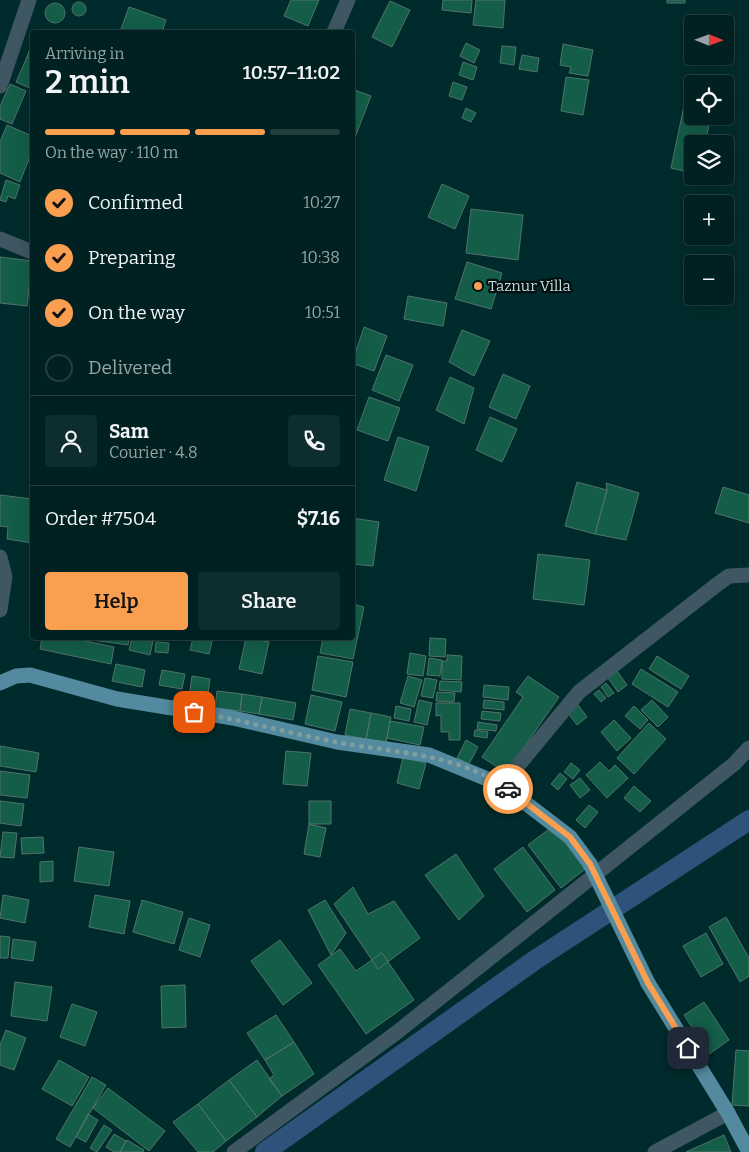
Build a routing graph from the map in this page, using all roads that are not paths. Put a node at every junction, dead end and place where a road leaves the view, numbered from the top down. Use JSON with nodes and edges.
{"nodes":[{"id":1,"x":28,"y":0,"type":"edge"},
{"id":2,"x":348,"y":0,"type":"edge"},
{"id":3,"x":335,"y":30,"type":"edge"},
{"id":4,"x":0,"y":86,"type":"edge"},
{"id":5,"x":0,"y":239,"type":"edge"},
{"id":6,"x":30,"y":251,"type":"edge"},
{"id":7,"x":0,"y":557,"type":"edge"},
{"id":8,"x":749,"y":575,"type":"edge"},
{"id":9,"x":0,"y":610,"type":"edge"},
{"id":10,"x":0,"y":683,"type":"edge"},
{"id":11,"x":749,"y":748,"type":"edge"},
{"id":12,"x":502,"y":785,"type":"junction"},
{"id":13,"x":728,"y":1113,"type":"junction"},
{"id":14,"x":234,"y":1152,"type":"edge"},
{"id":15,"x":655,"y":1152,"type":"edge"},
{"id":16,"x":749,"y":1152,"type":"edge"}],
"edges":[{"from":1,"to":4,"type":"street"},
{"from":2,"to":3,"type":"street"},
{"from":5,"to":6,"type":"street"},
{"from":7,"to":9,"type":"street"},
{"from":8,"to":12,"type":"street"},
{"from":10,"to":12,"type":"main road"},
{"from":11,"to":14,"type":"street"},
{"from":12,"to":13,"type":"main road","bridge":true},
{"from":13,"to":15,"type":"street"},
{"from":13,"to":16,"type":"main road"}]}
